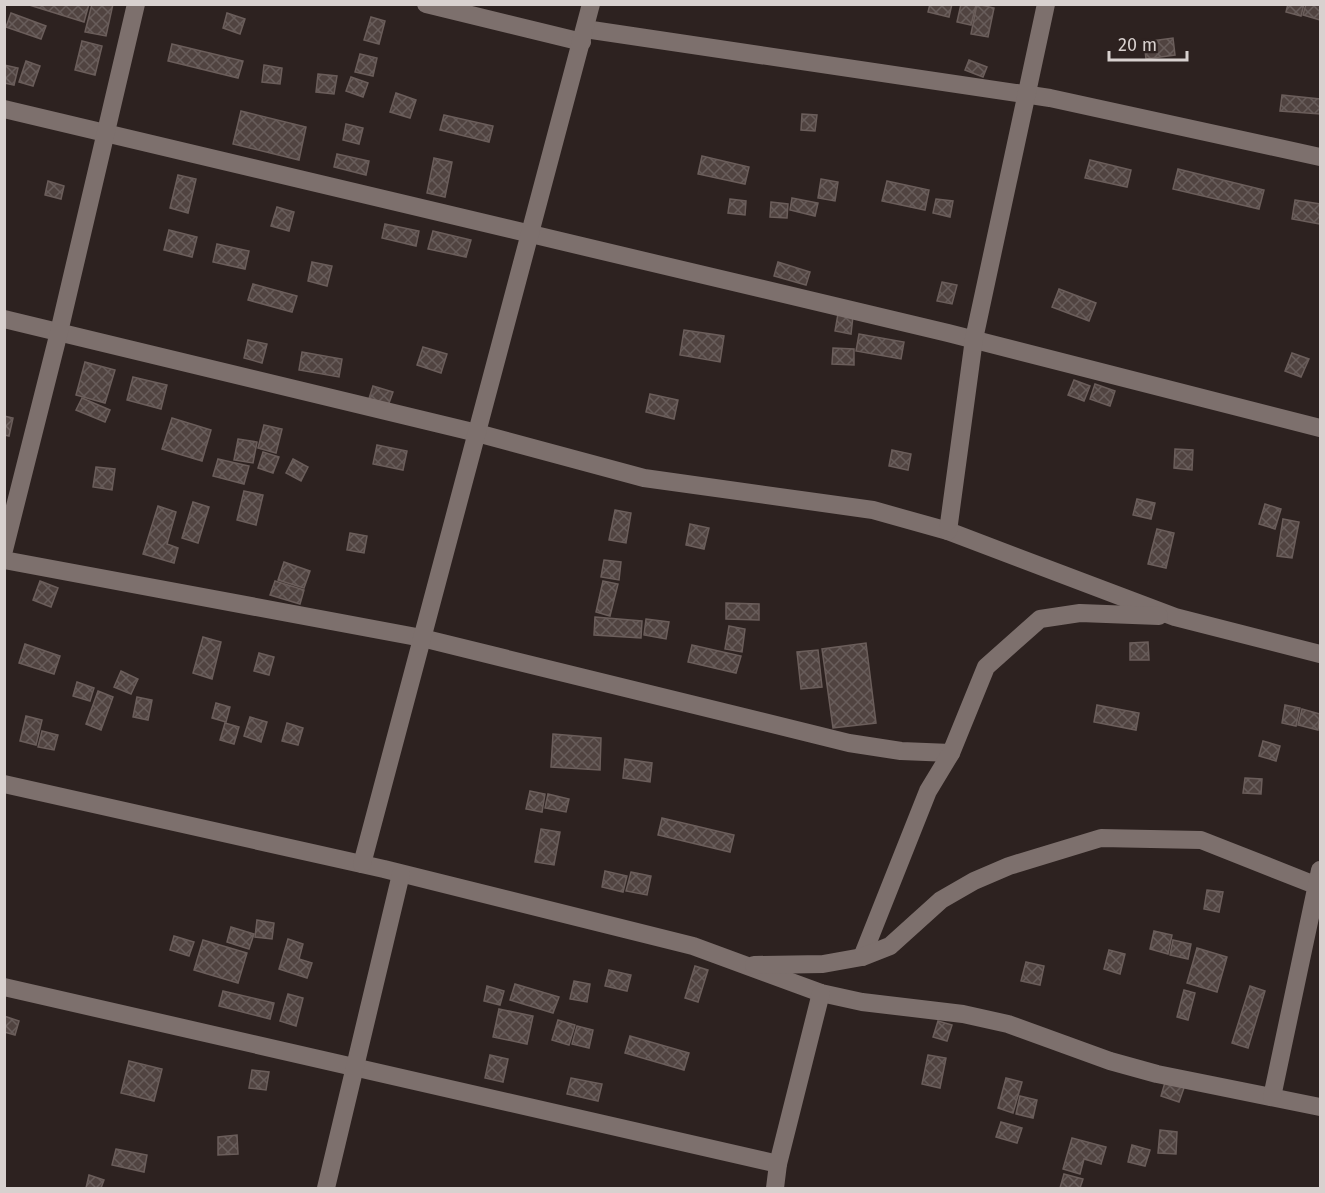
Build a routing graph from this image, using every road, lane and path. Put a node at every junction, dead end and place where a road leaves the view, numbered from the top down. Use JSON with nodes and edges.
{"nodes":[{"id":1,"x":136,"y":4,"type":"edge"},
{"id":2,"x":426,"y":4,"type":"edge"},
{"id":3,"x":591,"y":4,"type":"edge"},
{"id":4,"x":1046,"y":4,"type":"edge"},
{"id":5,"x":583,"y":35,"type":"junction"},
{"id":6,"x":1026,"y":94,"type":"junction"},
{"id":7,"x":4,"y":109,"type":"edge"},
{"id":8,"x":105,"y":133,"type":"junction"},
{"id":9,"x":1320,"y":157,"type":"edge"},
{"id":10,"x":531,"y":234,"type":"junction"},
{"id":11,"x":4,"y":319,"type":"edge"},
{"id":12,"x":59,"y":332,"type":"junction"},
{"id":13,"x":974,"y":339,"type":"junction"},
{"id":14,"x":1320,"y":428,"type":"edge"},
{"id":15,"x":477,"y":433,"type":"junction"},
{"id":16,"x":948,"y":531,"type":"junction"},
{"id":17,"x":4,"y":550,"type":"edge"},
{"id":18,"x":4,"y":560,"type":"edge"},
{"id":19,"x":1176,"y":617,"type":"junction"},
{"id":20,"x":422,"y":638,"type":"junction"},
{"id":21,"x":1320,"y":654,"type":"edge"},
{"id":22,"x":951,"y":753,"type":"junction"},
{"id":23,"x":4,"y":784,"type":"edge"},
{"id":24,"x":362,"y":864,"type":"junction"},
{"id":25,"x":401,"y":874,"type":"junction"},
{"id":26,"x":1319,"y":881,"type":"edge"},
{"id":27,"x":861,"y":957,"type":"junction"},
{"id":28,"x":743,"y":965,"type":"junction"},
{"id":29,"x":4,"y":987,"type":"edge"},
{"id":30,"x":821,"y":993,"type":"junction"},
{"id":31,"x":355,"y":1067,"type":"junction"},
{"id":32,"x":1272,"y":1097,"type":"junction"},
{"id":33,"x":1320,"y":1107,"type":"edge"},
{"id":34,"x":778,"y":1164,"type":"junction"},
{"id":35,"x":326,"y":1188,"type":"edge"},
{"id":36,"x":775,"y":1188,"type":"edge"}],
"edges":[{"from":1,"to":8,"type":"street"},
{"from":2,"to":5,"type":"street"},
{"from":3,"to":5,"type":"street"},
{"from":4,"to":6,"type":"street"},
{"from":5,"to":6,"type":"street"},
{"from":5,"to":10,"type":"street"},
{"from":6,"to":9,"type":"street"},
{"from":6,"to":13,"type":"street"},
{"from":7,"to":8,"type":"street"},
{"from":8,"to":10,"type":"street"},
{"from":8,"to":12,"type":"street"},
{"from":10,"to":13,"type":"street"},
{"from":10,"to":15,"type":"street"},
{"from":11,"to":12,"type":"street"},
{"from":12,"to":15,"type":"street"},
{"from":12,"to":17,"type":"street"},
{"from":13,"to":14,"type":"street"},
{"from":13,"to":16,"type":"street"},
{"from":15,"to":16,"type":"street"},
{"from":15,"to":20,"type":"street"},
{"from":16,"to":19,"type":"street"},
{"from":18,"to":20,"type":"street"},
{"from":19,"to":21,"type":"street"},
{"from":19,"to":22,"type":"street"},
{"from":20,"to":22,"type":"street"},
{"from":20,"to":24,"type":"street"},
{"from":22,"to":27,"type":"street"},
{"from":23,"to":24,"type":"street"},
{"from":24,"to":25,"type":"street"},
{"from":25,"to":28,"type":"street"},
{"from":25,"to":31,"type":"street"},
{"from":26,"to":27,"type":"street"},
{"from":26,"to":32,"type":"street"},
{"from":27,"to":28,"type":"street"},
{"from":28,"to":30,"type":"street"},
{"from":29,"to":31,"type":"street"},
{"from":30,"to":32,"type":"street"},
{"from":30,"to":34,"type":"street"},
{"from":31,"to":34,"type":"street"},
{"from":31,"to":35,"type":"street"},
{"from":32,"to":33,"type":"street"},
{"from":34,"to":36,"type":"street"}]}
